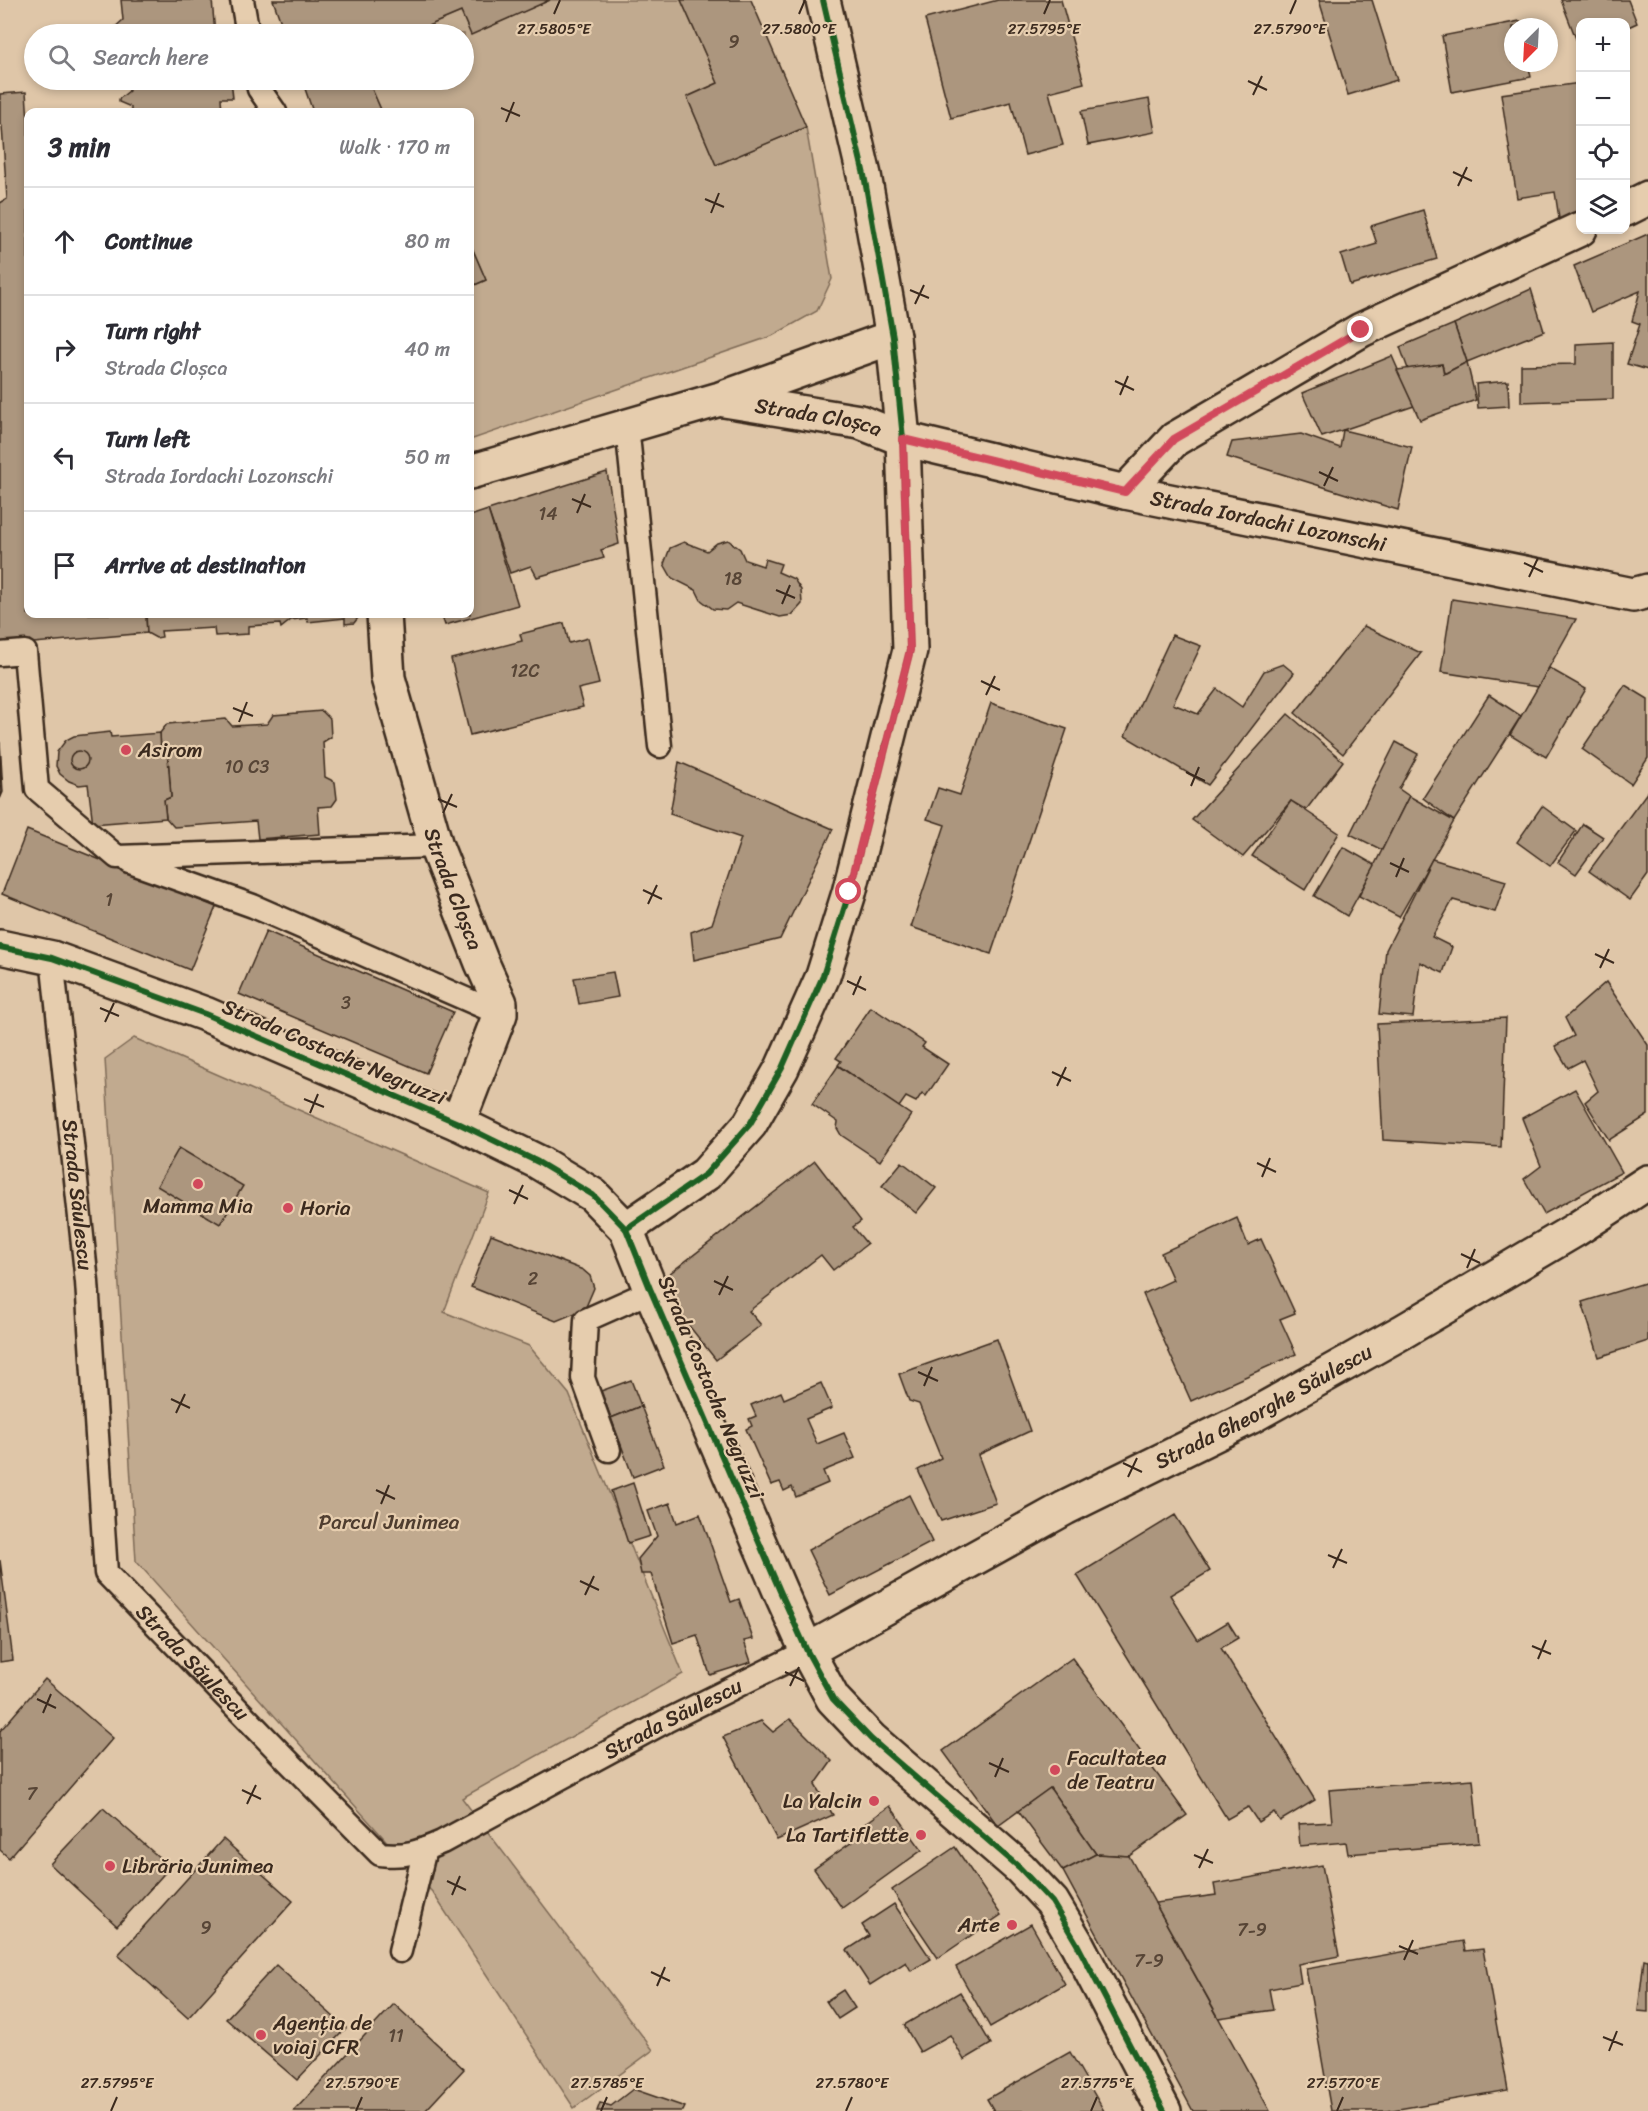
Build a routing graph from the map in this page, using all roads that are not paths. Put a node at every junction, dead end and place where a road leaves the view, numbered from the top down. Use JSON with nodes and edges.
{"nodes":[{"id":1,"x":242,"y":0,"type":"edge"},
{"id":2,"x":823,"y":0,"type":"edge"},
{"id":3,"x":246,"y":24,"type":"edge"},
{"id":4,"x":260,"y":90,"type":"edge"},
{"id":5,"x":272,"y":108,"type":"edge"},
{"id":6,"x":1648,"y":198,"type":"edge"},
{"id":7,"x":1630,"y":207,"type":"edge"},
{"id":8,"x":1576,"y":232,"type":"edge"},
{"id":9,"x":893,"y":337,"type":"junction"},
{"id":10,"x":720,"y":399,"type":"junction"},
{"id":11,"x":627,"y":426,"type":"junction"},
{"id":12,"x":903,"y":439,"type":"junction"},
{"id":13,"x":474,"y":471,"type":"edge"},
{"id":14,"x":1125,"y":492,"type":"junction"},
{"id":15,"x":1648,"y":591,"type":"edge"},
{"id":16,"x":384,"y":618,"type":"edge"},
{"id":17,"x":0,"y":654,"type":"edge"},
{"id":18,"x":660,"y":746,"type":"dead end"},
{"id":19,"x":436,"y":846,"type":"junction"},
{"id":20,"x":117,"y":857,"type":"junction"},
{"id":21,"x":0,"y":947,"type":"edge"},
{"id":22,"x":52,"y":958,"type":"junction"},
{"id":23,"x":500,"y":1014,"type":"junction"},
{"id":24,"x":458,"y":1123,"type":"junction"},
{"id":25,"x":1648,"y":1182,"type":"edge"},
{"id":26,"x":627,"y":1229,"type":"junction"},
{"id":27,"x":651,"y":1291,"type":"junction"},
{"id":28,"x":609,"y":1450,"type":"dead end"},
{"id":29,"x":807,"y":1651,"type":"junction"},
{"id":30,"x":425,"y":1849,"type":"junction"},
{"id":31,"x":400,"y":1951,"type":"dead end"},
{"id":32,"x":1164,"y":2111,"type":"edge"}],
"edges":[{"from":1,"to":3,"type":"lane"},
{"from":2,"to":9,"type":"street"},
{"from":4,"to":5,"type":"lane"},
{"from":6,"to":7,"type":"street"},
{"from":8,"to":14,"type":"street","name":"Strada Iordachi Lozonschi"},
{"from":9,"to":10,"type":"street","name":"Strada Cloșca"},
{"from":9,"to":12,"type":"street"},
{"from":10,"to":11,"type":"street","name":"Strada Cloșca"},
{"from":10,"to":12,"type":"street","name":"Strada Cloșca"},
{"from":11,"to":13,"type":"street","name":"Strada Cloșca"},
{"from":11,"to":18,"type":"lane"},
{"from":12,"to":14,"type":"street","name":"Strada Cloșca"},
{"from":12,"to":26,"type":"street"},
{"from":14,"to":15,"type":"street","name":"Strada Iordachi Lozonschi"},
{"from":16,"to":19,"type":"street","name":"Strada Cloșca"},
{"from":17,"to":20,"type":"lane"},
{"from":19,"to":20,"type":"lane"},
{"from":19,"to":23,"type":"street","name":"Strada Cloșca"},
{"from":20,"to":23,"type":"lane"},
{"from":21,"to":22,"type":"street","name":"Strada Costache Negruzzi"},
{"from":22,"to":24,"type":"street","name":"Strada Costache Negruzzi"},
{"from":22,"to":30,"type":"lane","name":"Strada Săulescu"},
{"from":23,"to":24,"type":"street"},
{"from":24,"to":26,"type":"street","name":"Strada Costache Negruzzi"},
{"from":25,"to":29,"type":"street","name":"Strada Gheorghe Săulescu"},
{"from":26,"to":27,"type":"street","name":"Strada Costache Negruzzi"},
{"from":27,"to":28,"type":"lane"},
{"from":27,"to":29,"type":"street","name":"Strada Costache Negruzzi"},
{"from":29,"to":30,"type":"lane","name":"Strada Săulescu"},
{"from":29,"to":32,"type":"street","name":"Strada Costache Negruzzi"},
{"from":30,"to":31,"type":"lane"}]}
